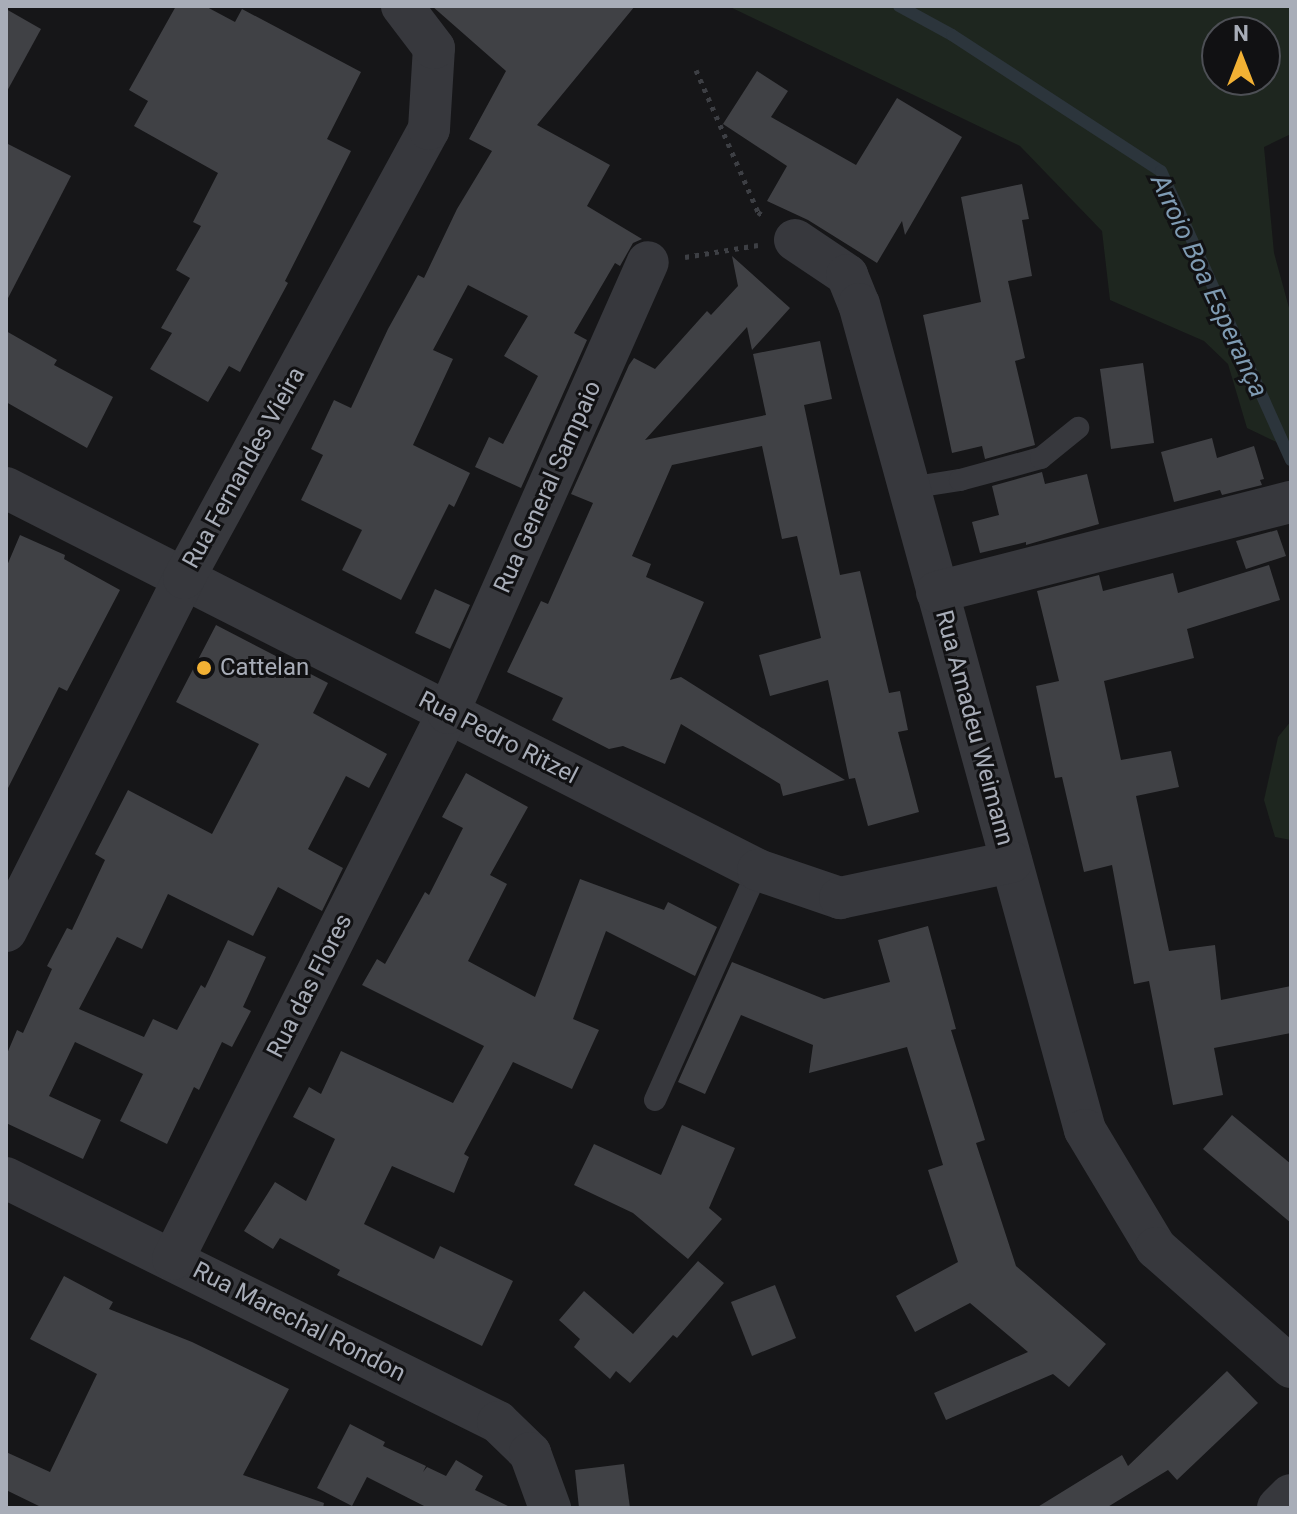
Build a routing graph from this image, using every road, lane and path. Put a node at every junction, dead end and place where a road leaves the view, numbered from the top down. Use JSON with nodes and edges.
{"nodes":[{"id":1,"x":402,"y":6,"type":"edge"},
{"id":2,"x":696,"y":70,"type":"dead end"},
{"id":3,"x":795,"y":240,"type":"junction"},
{"id":4,"x":648,"y":262,"type":"joint"},
{"id":5,"x":1078,"y":428,"type":"dead end"},
{"id":6,"x":6,"y":488,"type":"edge"},
{"id":7,"x":909,"y":488,"type":"junction"},
{"id":8,"x":1291,"y":502,"type":"edge"},
{"id":9,"x":184,"y":578,"type":"junction"},
{"id":10,"x":937,"y":592,"type":"junction"},
{"id":11,"x":448,"y":713,"type":"junction"},
{"id":12,"x":1011,"y":862,"type":"junction"},
{"id":13,"x":758,"y":870,"type":"junction"},
{"id":14,"x":6,"y":931,"type":"edge"},
{"id":15,"x":655,"y":1100,"type":"dead end"},
{"id":16,"x":6,"y":1178,"type":"edge"},
{"id":17,"x":173,"y":1259,"type":"junction"},
{"id":18,"x":1291,"y":1367,"type":"edge"},
{"id":19,"x":1291,"y":1496,"type":"edge"},
{"id":20,"x":550,"y":1508,"type":"edge"},
{"id":21,"x":1279,"y":1508,"type":"edge"}],
"edges":[{"from":1,"to":9,"type":"street","name":"Rua Fernandes Vieira"},
{"from":2,"to":3,"type":"path"},
{"from":3,"to":4,"type":"path"},
{"from":3,"to":7,"type":"street","name":"Rua Amadeu Weimann"},
{"from":4,"to":11,"type":"street","name":"Rua General Sampaio"},
{"from":5,"to":7,"type":"lane"},
{"from":6,"to":9,"type":"street","name":"Rua Pedro Ritzel"},
{"from":7,"to":10,"type":"street","name":"Rua Amadeu Weimann"},
{"from":8,"to":10,"type":"street"},
{"from":9,"to":11,"type":"street","name":"Rua Pedro Ritzel"},
{"from":9,"to":14,"type":"street","name":"Rua Fernandes Vieira"},
{"from":10,"to":12,"type":"street","name":"Rua Amadeu Weimann"},
{"from":11,"to":13,"type":"street","name":"Rua Pedro Ritzel"},
{"from":11,"to":17,"type":"street","name":"Rua das Flores"},
{"from":12,"to":13,"type":"street","name":"Rua Pedro Ritzel"},
{"from":12,"to":18,"type":"street","name":"Rua Amadeu Weimann"},
{"from":13,"to":15,"type":"lane"},
{"from":16,"to":17,"type":"street","name":"Rua Marechal Rondon"},
{"from":17,"to":20,"type":"street","name":"Rua Marechal Rondon"},
{"from":19,"to":21,"type":"street"}]}
